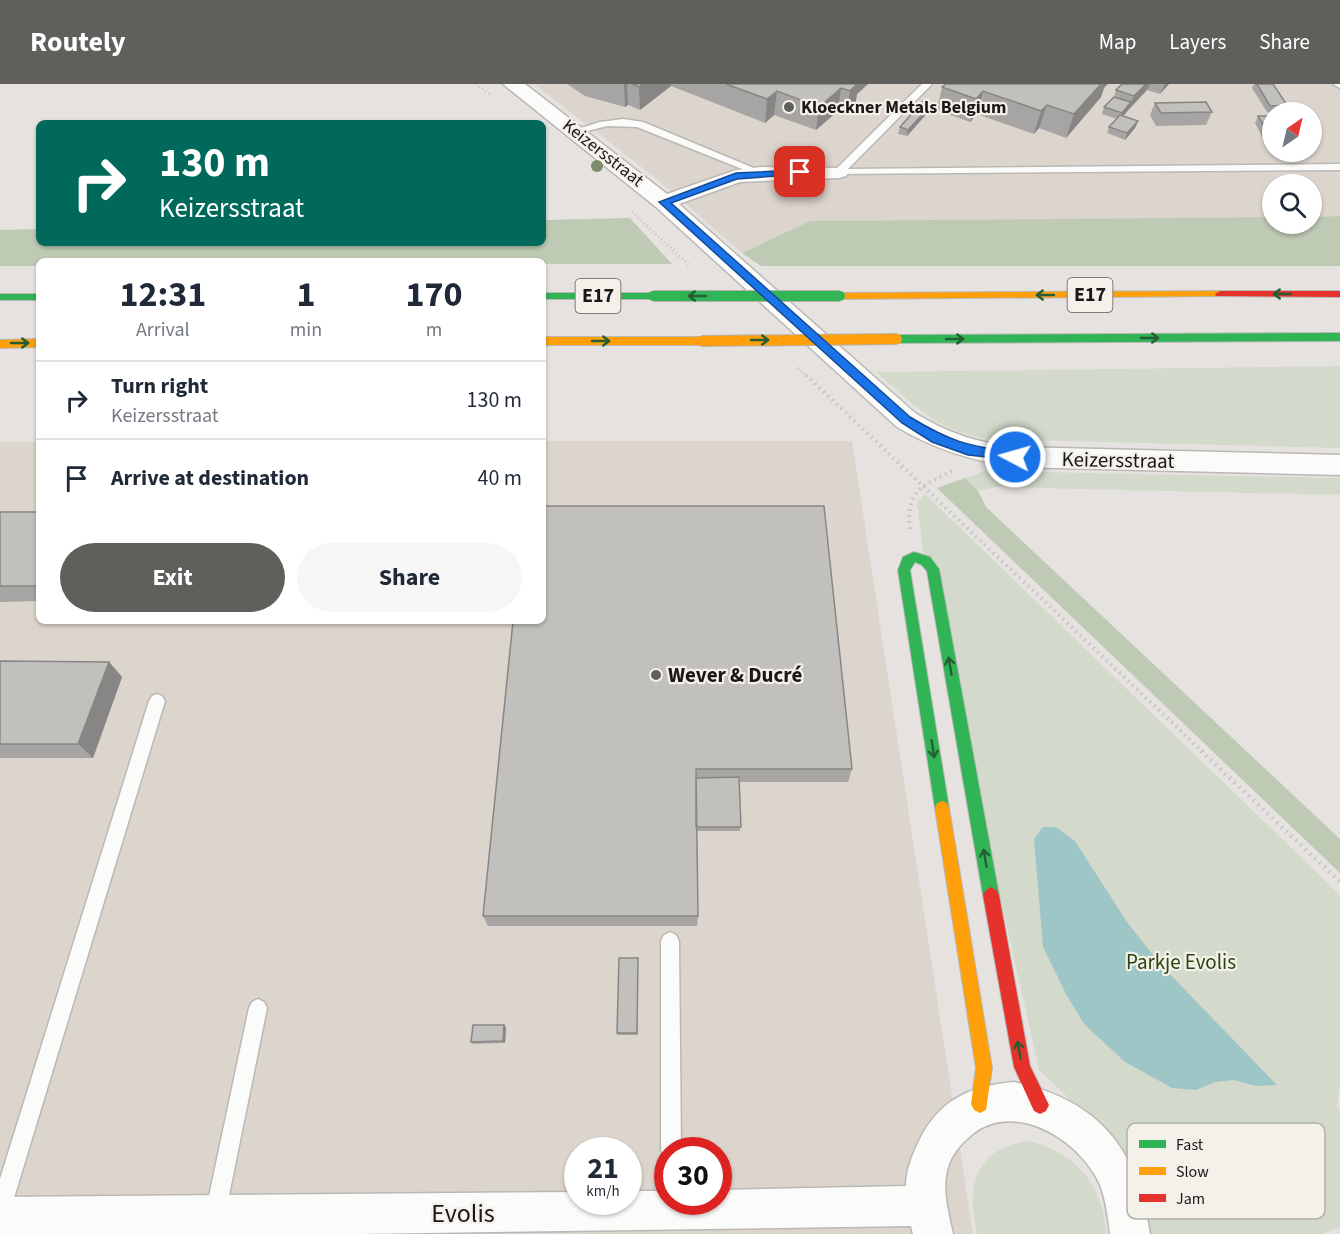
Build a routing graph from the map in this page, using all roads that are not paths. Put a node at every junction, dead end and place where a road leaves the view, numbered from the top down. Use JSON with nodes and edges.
{"nodes":[{"id":1,"x":513,"y":84,"type":"edge"},
{"id":2,"x":927,"y":84,"type":"edge"},
{"id":3,"x":576,"y":131,"type":"junction"},
{"id":4,"x":1340,"y":167,"type":"edge"},
{"id":5,"x":838,"y":172,"type":"junction"},
{"id":6,"x":761,"y":173,"type":"junction"},
{"id":7,"x":664,"y":202,"type":"junction"},
{"id":8,"x":1340,"y":294,"type":"edge"},
{"id":9,"x":546,"y":296,"type":"edge"},
{"id":10,"x":0,"y":297,"type":"edge"},
{"id":11,"x":36,"y":297,"type":"edge"},
{"id":12,"x":1340,"y":337,"type":"edge"},
{"id":13,"x":546,"y":341,"type":"edge"},
{"id":14,"x":36,"y":343,"type":"edge"},
{"id":15,"x":0,"y":344,"type":"edge"},
{"id":16,"x":1340,"y":465,"type":"edge"},
{"id":17,"x":157,"y":700,"type":"dead end"},
{"id":18,"x":670,"y":941,"type":"edge"},
{"id":19,"x":258,"y":1008,"type":"dead end"},
{"id":20,"x":980,"y":1104,"type":"junction"},
{"id":21,"x":1040,"y":1105,"type":"junction"},
{"id":22,"x":671,"y":1137,"type":"edge"},
{"id":23,"x":654,"y":1206,"type":"edge"},
{"id":24,"x":1127,"y":1208,"type":"edge"},
{"id":25,"x":732,"y":1209,"type":"edge"},
{"id":26,"x":0,"y":1211,"type":"edge"},
{"id":27,"x":215,"y":1215,"type":"junction"},
{"id":28,"x":0,"y":1217,"type":"edge"},
{"id":29,"x":1128,"y":1219,"type":"edge"},
{"id":30,"x":930,"y":1220,"type":"edge"},
{"id":31,"x":1130,"y":1234,"type":"edge"}],
"edges":[{"from":1,"to":3,"type":"street","name":"Keizersstraat"},
{"from":2,"to":5,"type":"lane"},
{"from":3,"to":6,"type":"lane"},
{"from":3,"to":7,"type":"street","name":"Keizersstraat"},
{"from":4,"to":5,"type":"lane"},
{"from":5,"to":6,"type":"street","name":"Keizersstraat"},
{"from":6,"to":7,"type":"street","name":"Keizersstraat"},
{"from":7,"to":16,"type":"street","name":"Keizersstraat"},
{"from":8,"to":9,"type":"main road","number":"E17","one_way":true,"bridge":true},
{"from":10,"to":11,"type":"main road"},
{"from":13,"to":12,"type":"main road","number":"E17","one_way":true,"bridge":true},
{"from":15,"to":14,"type":"main road","one_way":true},
{"from":17,"to":26,"type":"lane"},
{"from":18,"to":22,"type":"lane"},
{"from":19,"to":27,"type":"lane"},
{"from":20,"to":21,"type":"street"},
{"from":21,"to":20,"type":"main road","one_way":true},
{"from":20,"to":30,"type":"street"},
{"from":21,"to":24,"type":"street"},
{"from":23,"to":27,"type":"street","name":"Evolis"},
{"from":25,"to":30,"type":"street","name":"Evolis"},
{"from":27,"to":28,"type":"street","name":"Evolis"},
{"from":29,"to":31,"type":"street"}]}
